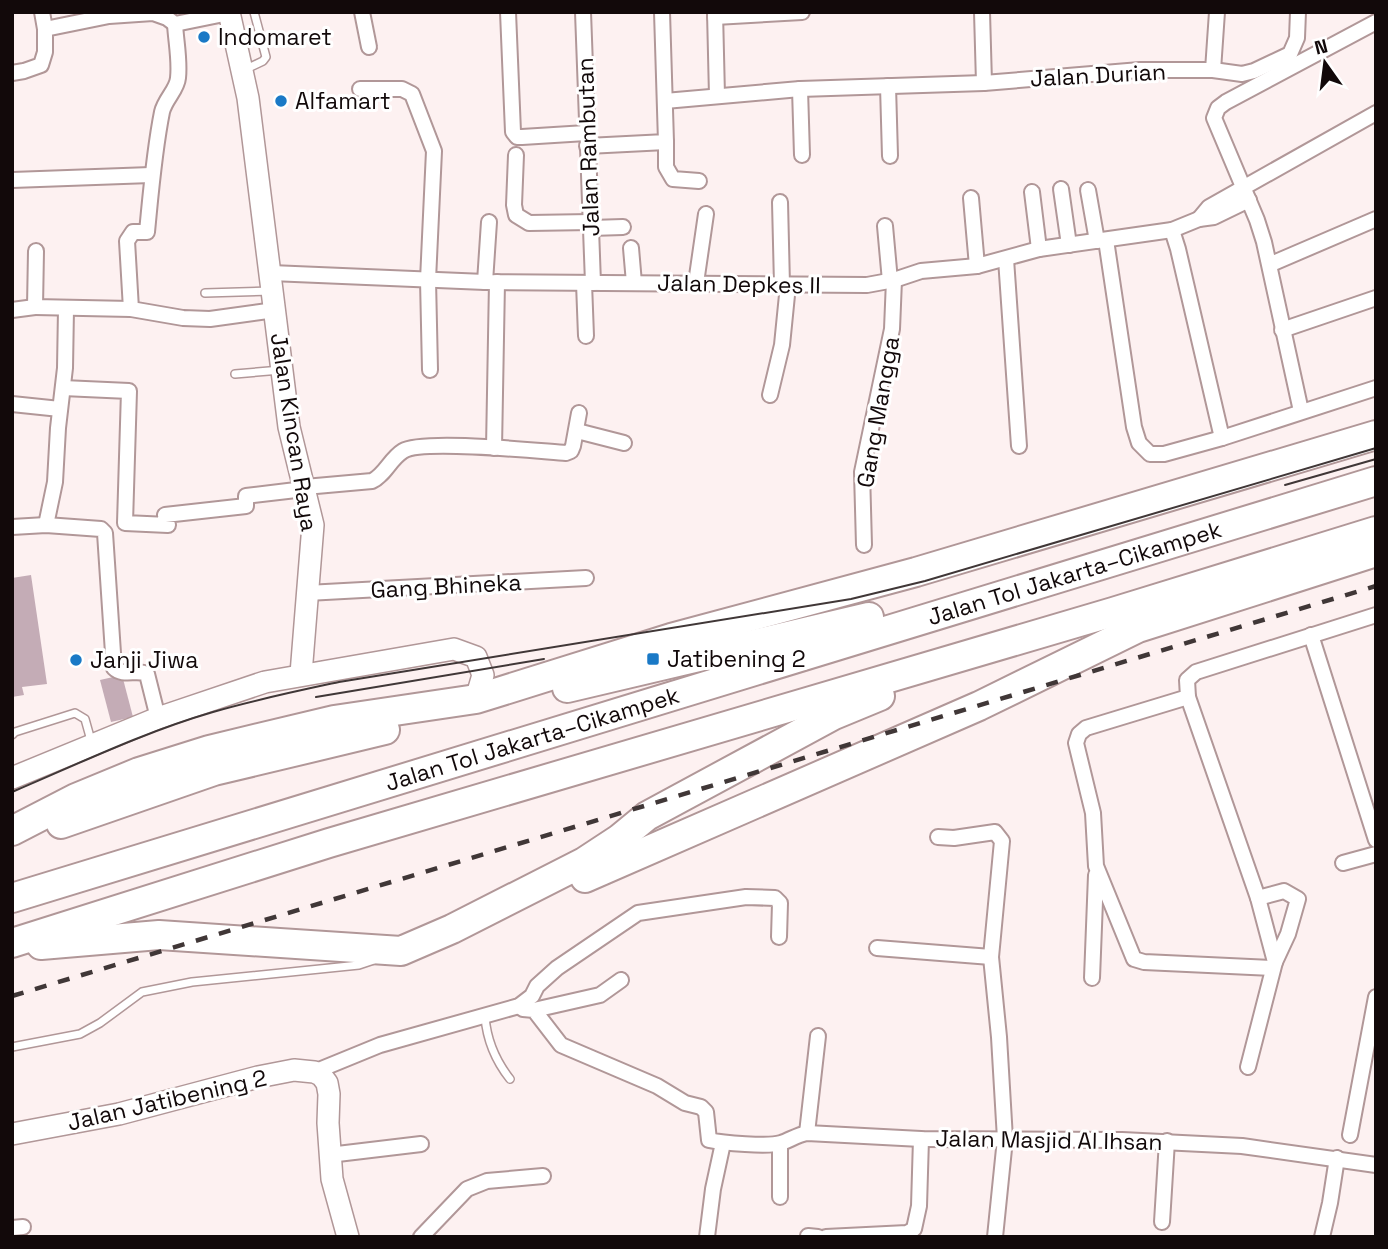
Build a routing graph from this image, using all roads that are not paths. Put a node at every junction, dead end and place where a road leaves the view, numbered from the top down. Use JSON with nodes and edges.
{"nodes":[{"id":1,"x":42,"y":12,"type":"edge"},
{"id":2,"x":254,"y":12,"type":"edge"},
{"id":3,"x":362,"y":12,"type":"edge"},
{"id":4,"x":508,"y":12,"type":"edge"},
{"id":5,"x":583,"y":12,"type":"edge"},
{"id":6,"x":662,"y":12,"type":"edge"},
{"id":7,"x":802,"y":12,"type":"edge"},
{"id":8,"x":982,"y":12,"type":"edge"},
{"id":9,"x":1217,"y":12,"type":"edge"},
{"id":10,"x":1298,"y":12,"type":"edge"},
{"id":11,"x":229,"y":13,"type":"edge"},
{"id":12,"x":715,"y":14,"type":"edge"},
{"id":13,"x":1376,"y":22,"type":"edge"},
{"id":14,"x":175,"y":24,"type":"junction"},
{"id":15,"x":45,"y":29,"type":"junction"},
{"id":16,"x":369,"y":47,"type":"dead end"},
{"id":17,"x":1213,"y":69,"type":"junction"},
{"id":18,"x":242,"y":71,"type":"junction"},
{"id":19,"x":12,"y":73,"type":"edge"},
{"id":20,"x":984,"y":83,"type":"junction"},
{"id":21,"x":888,"y":86,"type":"junction"},
{"id":22,"x":360,"y":89,"type":"dead end"},
{"id":23,"x":800,"y":89,"type":"junction"},
{"id":24,"x":717,"y":96,"type":"junction"},
{"id":25,"x":665,"y":100,"type":"junction"},
{"id":26,"x":1376,"y":113,"type":"edge"},
{"id":27,"x":587,"y":140,"type":"junction"},
{"id":28,"x":666,"y":142,"type":"junction"},
{"id":29,"x":516,"y":155,"type":"dead end"},
{"id":30,"x":802,"y":155,"type":"dead end"},
{"id":31,"x":890,"y":156,"type":"dead end"},
{"id":32,"x":151,"y":175,"type":"junction"},
{"id":33,"x":12,"y":180,"type":"edge"},
{"id":34,"x":699,"y":181,"type":"dead end"},
{"id":35,"x":1061,"y":189,"type":"dead end"},
{"id":36,"x":1088,"y":190,"type":"dead end"},
{"id":37,"x":1032,"y":192,"type":"dead end"},
{"id":38,"x":1246,"y":194,"type":"junction"},
{"id":39,"x":971,"y":198,"type":"dead end"},
{"id":40,"x":780,"y":202,"type":"dead end"},
{"id":41,"x":706,"y":214,"type":"dead end"},
{"id":42,"x":1376,"y":219,"type":"edge"},
{"id":43,"x":489,"y":222,"type":"dead end"},
{"id":44,"x":591,"y":225,"type":"junction"},
{"id":45,"x":885,"y":226,"type":"dead end"},
{"id":46,"x":623,"y":227,"type":"dead end"},
{"id":47,"x":1172,"y":230,"type":"junction"},
{"id":48,"x":1102,"y":241,"type":"junction"},
{"id":49,"x":1069,"y":245,"type":"junction"},
{"id":50,"x":631,"y":248,"type":"dead end"},
{"id":51,"x":1039,"y":249,"type":"junction"},
{"id":52,"x":36,"y":251,"type":"dead end"},
{"id":53,"x":1006,"y":259,"type":"junction"},
{"id":54,"x":1271,"y":264,"type":"junction"},
{"id":55,"x":977,"y":266,"type":"junction"},
{"id":56,"x":428,"y":280,"type":"junction"},
{"id":57,"x":892,"y":281,"type":"junction"},
{"id":58,"x":491,"y":282,"type":"junction"},
{"id":59,"x":634,"y":282,"type":"junction"},
{"id":60,"x":588,"y":283,"type":"junction"},
{"id":61,"x":696,"y":283,"type":"junction"},
{"id":62,"x":785,"y":285,"type":"junction"},
{"id":63,"x":273,"y":291,"type":"junction"},
{"id":64,"x":205,"y":293,"type":"dead end"},
{"id":65,"x":1376,"y":299,"type":"edge"},
{"id":66,"x":35,"y":307,"type":"junction"},
{"id":67,"x":66,"y":309,"type":"junction"},
{"id":68,"x":131,"y":309,"type":"junction"},
{"id":69,"x":12,"y":310,"type":"edge"},
{"id":70,"x":1282,"y":330,"type":"junction"},
{"id":71,"x":586,"y":336,"type":"dead end"},
{"id":72,"x":282,"y":370,"type":"junction"},
{"id":73,"x":430,"y":370,"type":"dead end"},
{"id":74,"x":235,"y":374,"type":"dead end"},
{"id":75,"x":63,"y":388,"type":"junction"},
{"id":76,"x":1376,"y":388,"type":"edge"},
{"id":77,"x":770,"y":396,"type":"dead end"},
{"id":78,"x":12,"y":404,"type":"edge"},
{"id":79,"x":60,"y":409,"type":"junction"},
{"id":80,"x":1301,"y":411,"type":"junction"},
{"id":81,"x":579,"y":413,"type":"dead end"},
{"id":82,"x":577,"y":431,"type":"junction"},
{"id":83,"x":1376,"y":435,"type":"edge"},
{"id":84,"x":1222,"y":438,"type":"junction"},
{"id":85,"x":624,"y":443,"type":"dead end"},
{"id":86,"x":1019,"y":446,"type":"dead end"},
{"id":87,"x":494,"y":448,"type":"junction"},
{"id":88,"x":1367,"y":484,"type":"edge"},
{"id":89,"x":300,"y":488,"type":"junction"},
{"id":90,"x":46,"y":525,"type":"junction"},
{"id":91,"x":12,"y":527,"type":"edge"},
{"id":92,"x":1376,"y":531,"type":"edge"},
{"id":93,"x":864,"y":545,"type":"dead end"},
{"id":94,"x":1376,"y":552,"type":"edge"},
{"id":95,"x":586,"y":578,"type":"dead end"},
{"id":96,"x":307,"y":593,"type":"junction"},
{"id":97,"x":1112,"y":612,"type":"junction"},
{"id":98,"x":1376,"y":615,"type":"edge"},
{"id":99,"x":1311,"y":635,"type":"junction"},
{"id":100,"x":301,"y":674,"type":"junction"},
{"id":101,"x":1188,"y":697,"type":"junction"},
{"id":102,"x":477,"y":699,"type":"junction"},
{"id":103,"x":158,"y":718,"type":"junction"},
{"id":104,"x":12,"y":735,"type":"edge"},
{"id":105,"x":92,"y":744,"type":"junction"},
{"id":106,"x":13,"y":774,"type":"edge"},
{"id":107,"x":12,"y":831,"type":"edge"},
{"id":108,"x":938,"y":837,"type":"dead end"},
{"id":109,"x":1376,"y":840,"type":"edge"},
{"id":110,"x":12,"y":842,"type":"edge"},
{"id":111,"x":1376,"y":854,"type":"edge"},
{"id":112,"x":1343,"y":863,"type":"dead end"},
{"id":113,"x":1096,"y":866,"type":"junction"},
{"id":114,"x":12,"y":898,"type":"edge"},
{"id":115,"x":1258,"y":898,"type":"junction"},
{"id":116,"x":452,"y":929,"type":"junction"},
{"id":117,"x":779,"y":937,"type":"dead end"},
{"id":118,"x":12,"y":945,"type":"edge"},
{"id":119,"x":877,"y":948,"type":"dead end"},
{"id":120,"x":401,"y":951,"type":"junction"},
{"id":121,"x":991,"y":957,"type":"junction"},
{"id":122,"x":1274,"y":965,"type":"junction"},
{"id":123,"x":1092,"y":978,"type":"dead end"},
{"id":124,"x":621,"y":980,"type":"dead end"},
{"id":125,"x":1376,"y":997,"type":"edge"},
{"id":126,"x":527,"y":1008,"type":"junction"},
{"id":127,"x":485,"y":1017,"type":"junction"},
{"id":128,"x":818,"y":1036,"type":"dead end"},
{"id":129,"x":12,"y":1047,"type":"edge"},
{"id":130,"x":1248,"y":1067,"type":"dead end"},
{"id":131,"x":317,"y":1073,"type":"junction"},
{"id":132,"x":510,"y":1079,"type":"dead end"},
{"id":133,"x":807,"y":1133,"type":"junction"},
{"id":134,"x":12,"y":1134,"type":"edge"},
{"id":135,"x":1350,"y":1135,"type":"dead end"},
{"id":136,"x":921,"y":1139,"type":"junction"},
{"id":137,"x":1005,"y":1139,"type":"junction"},
{"id":138,"x":1167,"y":1141,"type":"junction"},
{"id":139,"x":723,"y":1143,"type":"junction"},
{"id":140,"x":421,"y":1144,"type":"dead end"},
{"id":141,"x":780,"y":1144,"type":"junction"},
{"id":142,"x":330,"y":1155,"type":"junction"},
{"id":143,"x":1337,"y":1158,"type":"junction"},
{"id":144,"x":1376,"y":1165,"type":"edge"},
{"id":145,"x":543,"y":1175,"type":"dead end"},
{"id":146,"x":780,"y":1197,"type":"dead end"},
{"id":147,"x":1162,"y":1222,"type":"dead end"},
{"id":148,"x":808,"y":1236,"type":"edge"},
{"id":149,"x":348,"y":1237,"type":"edge"},
{"id":150,"x":421,"y":1237,"type":"edge"},
{"id":151,"x":707,"y":1237,"type":"edge"},
{"id":152,"x":818,"y":1237,"type":"edge"},
{"id":153,"x":826,"y":1237,"type":"edge"},
{"id":154,"x":995,"y":1237,"type":"edge"},
{"id":155,"x":1322,"y":1237,"type":"edge"}],
"edges":[{"from":1,"to":15,"type":"street"},
{"from":2,"to":18,"type":"lane"},
{"from":3,"to":16,"type":"street"},
{"from":4,"to":27,"type":"street"},
{"from":5,"to":27,"type":"street","name":"Jalan Rambutan"},
{"from":6,"to":25,"type":"street"},
{"from":7,"to":12,"type":"street"},
{"from":8,"to":20,"type":"street"},
{"from":9,"to":17,"type":"street"},
{"from":10,"to":17,"type":"street","name":"Jalan Durian"},
{"from":11,"to":14,"type":"street"},
{"from":11,"to":18,"type":"main road","name":"Jalan Kincan Raya"},
{"from":12,"to":24,"type":"street"},
{"from":13,"to":38,"type":"street"},
{"from":14,"to":15,"type":"street"},
{"from":14,"to":32,"type":"street"},
{"from":15,"to":19,"type":"street"},
{"from":17,"to":20,"type":"street","name":"Jalan Durian"},
{"from":18,"to":63,"type":"main road","name":"Jalan Kincan Raya"},
{"from":20,"to":21,"type":"street","name":"Jalan Durian"},
{"from":21,"to":23,"type":"street","name":"Jalan Durian"},
{"from":21,"to":31,"type":"street"},
{"from":22,"to":56,"type":"street"},
{"from":23,"to":24,"type":"street","name":"Jalan Durian"},
{"from":23,"to":30,"type":"street"},
{"from":24,"to":25,"type":"street","name":"Jalan Durian"},
{"from":25,"to":28,"type":"street"},
{"from":26,"to":38,"type":"street","name":"Jalan Depkes II"},
{"from":27,"to":28,"type":"street"},
{"from":27,"to":44,"type":"street","name":"Jalan Rambutan"},
{"from":28,"to":34,"type":"street"},
{"from":29,"to":44,"type":"street"},
{"from":32,"to":33,"type":"street"},
{"from":32,"to":68,"type":"street"},
{"from":35,"to":49,"type":"street"},
{"from":36,"to":48,"type":"street"},
{"from":37,"to":51,"type":"street"},
{"from":38,"to":47,"type":"street","name":"Jalan Depkes II"},
{"from":38,"to":54,"type":"street"},
{"from":39,"to":55,"type":"street"},
{"from":40,"to":62,"type":"street"},
{"from":41,"to":61,"type":"street"},
{"from":42,"to":54,"type":"street"},
{"from":43,"to":58,"type":"street"},
{"from":44,"to":46,"type":"street"},
{"from":44,"to":60,"type":"street","name":"Jalan Rambutan"},
{"from":45,"to":57,"type":"street","name":"Gang Mangga"},
{"from":47,"to":48,"type":"street","name":"Jalan Depkes II"},
{"from":47,"to":84,"type":"street"},
{"from":48,"to":49,"type":"street","name":"Jalan Depkes II"},
{"from":48,"to":84,"type":"street"},
{"from":49,"to":51,"type":"street","name":"Jalan Depkes II"},
{"from":50,"to":59,"type":"street"},
{"from":51,"to":53,"type":"street","name":"Jalan Depkes II"},
{"from":52,"to":66,"type":"street"},
{"from":53,"to":55,"type":"street","name":"Jalan Depkes II"},
{"from":53,"to":86,"type":"street"},
{"from":54,"to":70,"type":"street"},
{"from":55,"to":57,"type":"street","name":"Jalan Depkes II"},
{"from":56,"to":58,"type":"street","name":"Jalan Depkes II"},
{"from":56,"to":63,"type":"street","name":"Jalan Depkes II"},
{"from":56,"to":73,"type":"street"},
{"from":57,"to":62,"type":"street","name":"Jalan Depkes II"},
{"from":57,"to":93,"type":"street","name":"Gang Mangga"},
{"from":58,"to":60,"type":"street","name":"Jalan Depkes II"},
{"from":58,"to":87,"type":"street"},
{"from":59,"to":60,"type":"street","name":"Jalan Depkes II"},
{"from":59,"to":61,"type":"street","name":"Jalan Depkes II"},
{"from":60,"to":71,"type":"street","name":"Jalan Rambutan"},
{"from":61,"to":62,"type":"street","name":"Jalan Depkes II"},
{"from":62,"to":77,"type":"street"},
{"from":63,"to":64,"type":"lane"},
{"from":63,"to":68,"type":"street","name":"Jalan Depkes II"},
{"from":63,"to":72,"type":"main road","name":"Jalan Kincan Raya"},
{"from":65,"to":70,"type":"street"},
{"from":66,"to":67,"type":"street","name":"Jalan Depkes II"},
{"from":66,"to":69,"type":"street","name":"Jalan Depkes II"},
{"from":67,"to":68,"type":"street","name":"Jalan Depkes II"},
{"from":67,"to":75,"type":"street"},
{"from":70,"to":80,"type":"street"},
{"from":72,"to":74,"type":"lane"},
{"from":72,"to":89,"type":"main road","name":"Jalan Kincan Raya"},
{"from":75,"to":79,"type":"street"},
{"from":75,"to":89,"type":"street"},
{"from":76,"to":80,"type":"street"},
{"from":78,"to":79,"type":"street"},
{"from":79,"to":90,"type":"street"},
{"from":80,"to":84,"type":"street"},
{"from":81,"to":82,"type":"street"},
{"from":82,"to":85,"type":"street"},
{"from":82,"to":87,"type":"street"},
{"from":83,"to":102,"type":"highway"},
{"from":87,"to":89,"type":"street"},
{"from":88,"to":110,"type":"highway"},
{"from":88,"to":114,"type":"highway","name":"Jalan Tol Jakarta–Cikampek"},
{"from":89,"to":96,"type":"main road","name":"Jalan Kincan Raya"},
{"from":90,"to":91,"type":"street"},
{"from":90,"to":103,"type":"street"},
{"from":92,"to":97,"type":"highway","name":"Jalan Tol Jakarta–Cikampek"},
{"from":94,"to":116,"type":"highway"},
{"from":95,"to":96,"type":"street","name":"Gang Bhineka"},
{"from":96,"to":100,"type":"main road","name":"Jalan Kincan Raya"},
{"from":97,"to":116,"type":"highway"},
{"from":97,"to":118,"type":"highway","name":"Jalan Tol Jakarta–Cikampek"},
{"from":98,"to":99,"type":"street"},
{"from":99,"to":101,"type":"street"},
{"from":99,"to":109,"type":"street"},
{"from":100,"to":102,"type":"main road"},
{"from":100,"to":103,"type":"main road"},
{"from":101,"to":113,"type":"street"},
{"from":101,"to":115,"type":"street"},
{"from":102,"to":107,"type":"highway"},
{"from":103,"to":105,"type":"main road"},
{"from":104,"to":105,"type":"lane"},
{"from":105,"to":106,"type":"main road"},
{"from":108,"to":121,"type":"street"},
{"from":111,"to":112,"type":"street"},
{"from":113,"to":122,"type":"street"},
{"from":113,"to":123,"type":"street"},
{"from":115,"to":122,"type":"street"},
{"from":115,"to":122,"type":"street"},
{"from":116,"to":120,"type":"highway"},
{"from":117,"to":126,"type":"street"},
{"from":118,"to":120,"type":"highway"},
{"from":119,"to":121,"type":"street"},
{"from":120,"to":129,"type":"lane"},
{"from":121,"to":137,"type":"street"},
{"from":122,"to":130,"type":"street"},
{"from":124,"to":126,"type":"street"},
{"from":125,"to":135,"type":"street"},
{"from":126,"to":127,"type":"street"},
{"from":126,"to":139,"type":"street"},
{"from":127,"to":131,"type":"street"},
{"from":127,"to":132,"type":"lane"},
{"from":128,"to":133,"type":"street"},
{"from":131,"to":134,"type":"main road","name":"Jalan Jatibening 2"},
{"from":131,"to":142,"type":"main road"},
{"from":133,"to":136,"type":"street","name":"Jalan Masjid Al Ihsan"},
{"from":133,"to":141,"type":"street","name":"Jalan Masjid Al Ihsan"},
{"from":136,"to":137,"type":"street","name":"Jalan Masjid Al Ihsan"},
{"from":136,"to":153,"type":"street"},
{"from":137,"to":138,"type":"street","name":"Jalan Masjid Al Ihsan"},
{"from":137,"to":154,"type":"street"},
{"from":138,"to":143,"type":"street","name":"Jalan Masjid Al Ihsan"},
{"from":138,"to":147,"type":"street"},
{"from":139,"to":141,"type":"street","name":"Jalan Masjid Al Ihsan"},
{"from":139,"to":151,"type":"street"},
{"from":140,"to":142,"type":"street"},
{"from":141,"to":146,"type":"street"},
{"from":142,"to":149,"type":"main road"},
{"from":143,"to":144,"type":"street","name":"Jalan Masjid Al Ihsan"},
{"from":143,"to":155,"type":"street"},
{"from":145,"to":150,"type":"street"},
{"from":148,"to":152,"type":"street"}]}
